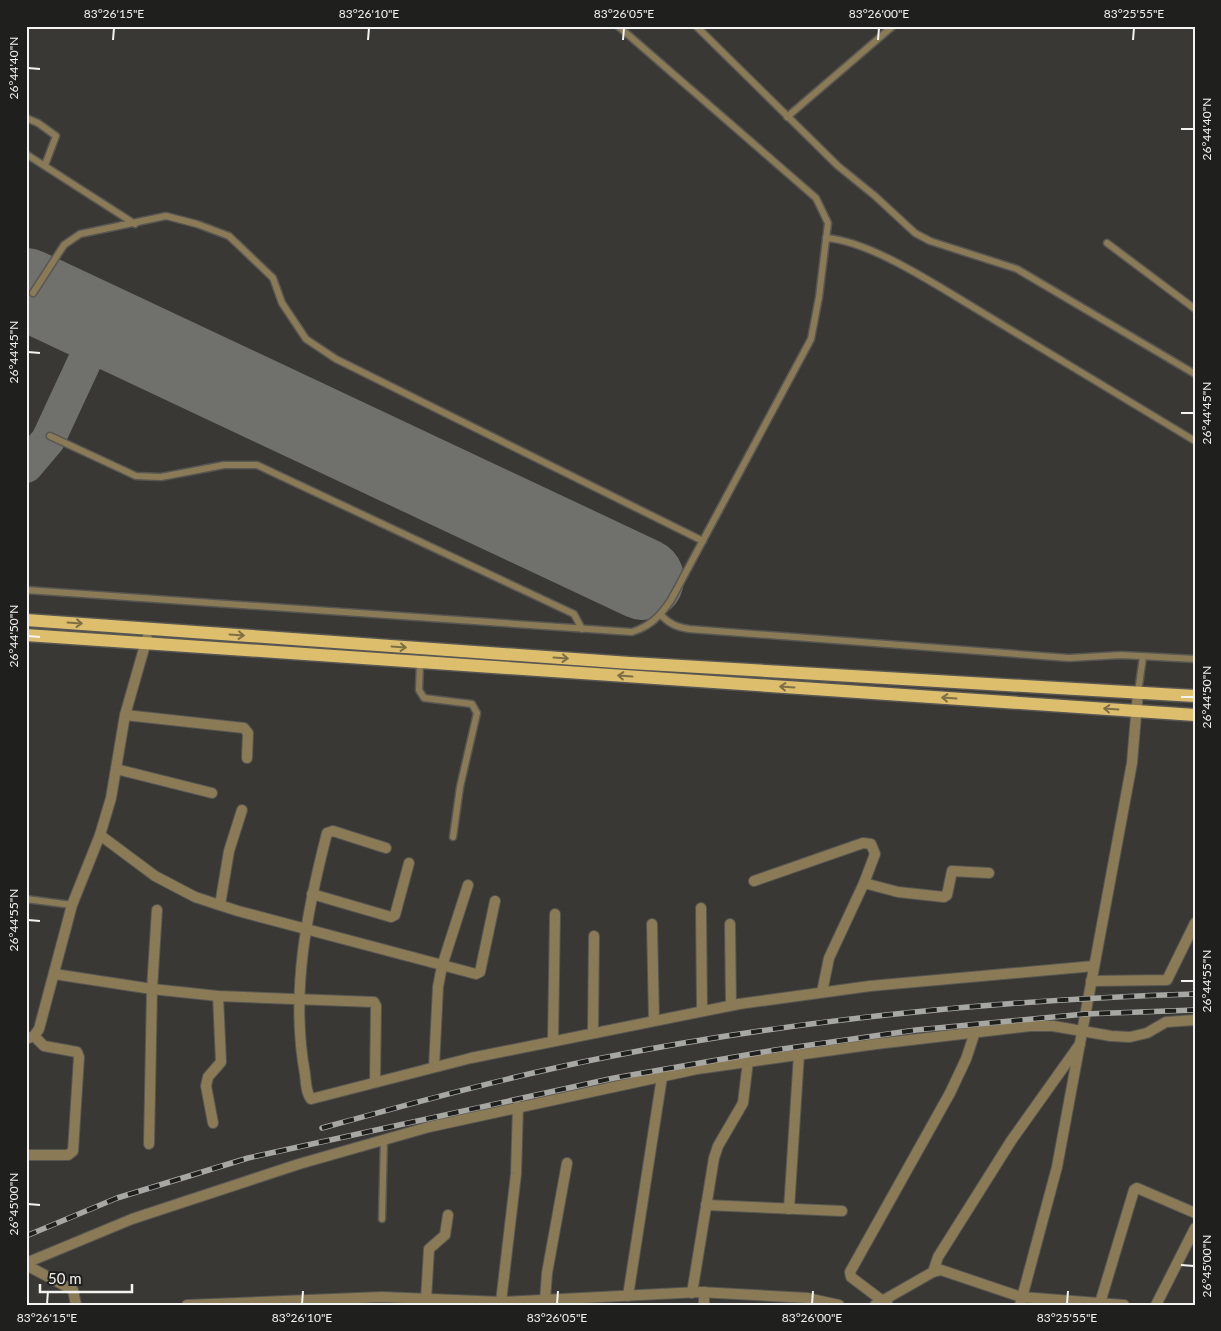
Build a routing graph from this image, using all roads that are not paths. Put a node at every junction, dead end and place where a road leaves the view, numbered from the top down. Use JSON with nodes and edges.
{"nodes":[{"id":1,"x":618,"y":26,"type":"edge"},
{"id":2,"x":696,"y":26,"type":"edge"},
{"id":3,"x":892,"y":26,"type":"edge"},
{"id":4,"x":26,"y":118,"type":"edge"},
{"id":5,"x":787,"y":118,"type":"junction"},
{"id":6,"x":26,"y":154,"type":"edge"},
{"id":7,"x":45,"y":165,"type":"junction"},
{"id":8,"x":135,"y":224,"type":"junction"},
{"id":9,"x":826,"y":238,"type":"junction"},
{"id":10,"x":1107,"y":243,"type":"dead end"},
{"id":11,"x":33,"y":293,"type":"dead end"},
{"id":12,"x":1195,"y":309,"type":"edge"},
{"id":13,"x":1195,"y":374,"type":"edge"},
{"id":14,"x":50,"y":436,"type":"dead end"},
{"id":15,"x":1195,"y":442,"type":"edge"},
{"id":16,"x":703,"y":542,"type":"junction"},
{"id":17,"x":26,"y":590,"type":"edge"},
{"id":18,"x":661,"y":614,"type":"junction"},
{"id":19,"x":26,"y":620,"type":"edge"},
{"id":20,"x":152,"y":629,"type":"junction"},
{"id":21,"x":582,"y":629,"type":"junction"},
{"id":22,"x":26,"y":635,"type":"edge"},
{"id":23,"x":143,"y":644,"type":"junction"},
{"id":24,"x":1143,"y":657,"type":"junction"},
{"id":25,"x":1195,"y":659,"type":"edge"},
{"id":26,"x":420,"y":663,"type":"junction"},
{"id":27,"x":1138,"y":692,"type":"junction"},
{"id":28,"x":1195,"y":696,"type":"edge"},
{"id":29,"x":1137,"y":711,"type":"junction"},
{"id":30,"x":1195,"y":715,"type":"edge"},
{"id":31,"x":125,"y":716,"type":"junction"},
{"id":32,"x":247,"y":758,"type":"dead end"},
{"id":33,"x":116,"y":769,"type":"junction"},
{"id":34,"x":212,"y":793,"type":"dead end"},
{"id":35,"x":242,"y":810,"type":"dead end"},
{"id":36,"x":100,"y":835,"type":"junction"},
{"id":37,"x":454,"y":837,"type":"dead end"},
{"id":38,"x":386,"y":848,"type":"dead end"},
{"id":39,"x":410,"y":863,"type":"dead end"},
{"id":40,"x":990,"y":873,"type":"dead end"},
{"id":41,"x":754,"y":880,"type":"dead end"},
{"id":42,"x":864,"y":883,"type":"junction"},
{"id":43,"x":468,"y":884,"type":"dead end"},
{"id":44,"x":312,"y":894,"type":"junction"},
{"id":45,"x":26,"y":898,"type":"edge"},
{"id":46,"x":495,"y":901,"type":"dead end"},
{"id":47,"x":72,"y":905,"type":"junction"},
{"id":48,"x":220,"y":905,"type":"junction"},
{"id":49,"x":701,"y":908,"type":"dead end"},
{"id":50,"x":157,"y":910,"type":"dead end"},
{"id":51,"x":555,"y":914,"type":"dead end"},
{"id":52,"x":1195,"y":923,"type":"edge"},
{"id":53,"x":652,"y":924,"type":"dead end"},
{"id":54,"x":730,"y":924,"type":"dead end"},
{"id":55,"x":305,"y":928,"type":"junction"},
{"id":56,"x":594,"y":936,"type":"dead end"},
{"id":57,"x":442,"y":966,"type":"junction"},
{"id":58,"x":1094,"y":966,"type":"junction"},
{"id":59,"x":54,"y":974,"type":"junction"},
{"id":60,"x":1091,"y":981,"type":"junction"},
{"id":61,"x":152,"y":990,"type":"junction"},
{"id":62,"x":822,"y":992,"type":"junction"},
{"id":63,"x":218,"y":996,"type":"junction"},
{"id":64,"x":300,"y":997,"type":"junction"},
{"id":65,"x":731,"y":1006,"type":"junction"},
{"id":66,"x":702,"y":1010,"type":"junction"},
{"id":67,"x":654,"y":1020,"type":"junction"},
{"id":68,"x":1195,"y":1020,"type":"edge"},
{"id":69,"x":1083,"y":1030,"type":"junction"},
{"id":70,"x":593,"y":1032,"type":"junction"},
{"id":71,"x":976,"y":1032,"type":"junction"},
{"id":72,"x":30,"y":1038,"type":"edge"},
{"id":73,"x":553,"y":1041,"type":"junction"},
{"id":74,"x":1080,"y":1044,"type":"junction"},
{"id":75,"x":799,"y":1054,"type":"junction"},
{"id":76,"x":748,"y":1061,"type":"junction"},
{"id":77,"x":434,"y":1068,"type":"junction"},
{"id":78,"x":662,"y":1077,"type":"junction"},
{"id":79,"x":375,"y":1082,"type":"junction"},
{"id":80,"x":518,"y":1106,"type":"junction"},
{"id":81,"x":213,"y":1123,"type":"dead end"},
{"id":82,"x":384,"y":1140,"type":"junction"},
{"id":83,"x":149,"y":1144,"type":"dead end"},
{"id":84,"x":26,"y":1155,"type":"edge"},
{"id":85,"x":567,"y":1163,"type":"dead end"},
{"id":86,"x":706,"y":1205,"type":"junction"},
{"id":87,"x":789,"y":1209,"type":"junction"},
{"id":88,"x":842,"y":1211,"type":"dead end"},
{"id":89,"x":1195,"y":1213,"type":"edge"},
{"id":90,"x":448,"y":1215,"type":"dead end"},
{"id":91,"x":382,"y":1219,"type":"dead end"},
{"id":92,"x":1195,"y":1228,"type":"edge"},
{"id":93,"x":26,"y":1264,"type":"edge"},
{"id":94,"x":933,"y":1272,"type":"junction"},
{"id":95,"x":704,"y":1292,"type":"junction"},
{"id":96,"x":692,"y":1293,"type":"junction"},
{"id":97,"x":628,"y":1296,"type":"junction"},
{"id":98,"x":426,"y":1300,"type":"junction"},
{"id":99,"x":545,"y":1300,"type":"junction"},
{"id":100,"x":653,"y":1300,"type":"edge"},
{"id":101,"x":1020,"y":1301,"type":"edge"},
{"id":102,"x":501,"y":1302,"type":"junction"},
{"id":103,"x":589,"y":1302,"type":"edge"},
{"id":104,"x":484,"y":1303,"type":"edge"},
{"id":105,"x":882,"y":1303,"type":"edge"},
{"id":106,"x":1100,"y":1303,"type":"junction"},
{"id":107,"x":76,"y":1305,"type":"edge"},
{"id":108,"x":187,"y":1305,"type":"edge"},
{"id":109,"x":704,"y":1305,"type":"edge"},
{"id":110,"x":839,"y":1305,"type":"edge"},
{"id":111,"x":1119,"y":1305,"type":"edge"},
{"id":112,"x":1124,"y":1305,"type":"edge"},
{"id":113,"x":1156,"y":1305,"type":"edge"}],
"edges":[{"from":1,"to":9,"type":"lane"},
{"from":2,"to":5,"type":"lane"},
{"from":3,"to":5,"type":"lane"},
{"from":4,"to":7,"type":"lane"},
{"from":5,"to":13,"type":"lane"},
{"from":6,"to":7,"type":"lane"},
{"from":7,"to":8,"type":"lane"},
{"from":8,"to":11,"type":"lane"},
{"from":8,"to":16,"type":"lane"},
{"from":9,"to":15,"type":"lane"},
{"from":9,"to":16,"type":"lane"},
{"from":10,"to":12,"type":"lane"},
{"from":14,"to":21,"type":"lane"},
{"from":16,"to":18,"type":"lane"},
{"from":17,"to":21,"type":"lane"},
{"from":18,"to":21,"type":"lane"},
{"from":18,"to":24,"type":"lane"},
{"from":19,"to":20,"type":"main road","one_way":true},
{"from":20,"to":23,"type":"street"},
{"from":20,"to":27,"type":"main road","one_way":true},
{"from":22,"to":23,"type":"main road"},
{"from":23,"to":26,"type":"main road"},
{"from":23,"to":31,"type":"street"},
{"from":24,"to":25,"type":"lane"},
{"from":24,"to":27,"type":"lane"},
{"from":29,"to":26,"type":"main road","one_way":true},
{"from":26,"to":37,"type":"lane"},
{"from":27,"to":28,"type":"main road"},
{"from":27,"to":29,"type":"street"},
{"from":29,"to":30,"type":"main road"},
{"from":29,"to":58,"type":"street"},
{"from":31,"to":32,"type":"street"},
{"from":31,"to":33,"type":"street"},
{"from":33,"to":34,"type":"street"},
{"from":33,"to":36,"type":"street"},
{"from":35,"to":48,"type":"street"},
{"from":36,"to":47,"type":"street"},
{"from":36,"to":48,"type":"street"},
{"from":38,"to":44,"type":"street"},
{"from":39,"to":44,"type":"street"},
{"from":40,"to":42,"type":"street"},
{"from":41,"to":42,"type":"street"},
{"from":42,"to":62,"type":"street"},
{"from":43,"to":57,"type":"street"},
{"from":44,"to":55,"type":"street"},
{"from":45,"to":47,"type":"lane"},
{"from":46,"to":57,"type":"street"},
{"from":47,"to":59,"type":"street"},
{"from":48,"to":55,"type":"street"},
{"from":49,"to":66,"type":"street"},
{"from":50,"to":61,"type":"street"},
{"from":51,"to":73,"type":"street"},
{"from":52,"to":60,"type":"street"},
{"from":53,"to":67,"type":"street"},
{"from":54,"to":65,"type":"street"},
{"from":55,"to":57,"type":"street"},
{"from":55,"to":64,"type":"street"},
{"from":56,"to":70,"type":"street"},
{"from":57,"to":77,"type":"street"},
{"from":58,"to":60,"type":"street"},
{"from":58,"to":62,"type":"street"},
{"from":59,"to":61,"type":"street"},
{"from":59,"to":72,"type":"street"},
{"from":60,"to":69,"type":"street"},
{"from":61,"to":63,"type":"street"},
{"from":61,"to":83,"type":"street"},
{"from":62,"to":65,"type":"street"},
{"from":63,"to":64,"type":"street"},
{"from":63,"to":81,"type":"street"},
{"from":64,"to":79,"type":"street"},
{"from":64,"to":79,"type":"street"},
{"from":65,"to":66,"type":"street"},
{"from":66,"to":67,"type":"street"},
{"from":67,"to":70,"type":"street"},
{"from":68,"to":69,"type":"street"},
{"from":69,"to":71,"type":"street"},
{"from":69,"to":74,"type":"street"},
{"from":70,"to":73,"type":"street"},
{"from":71,"to":75,"type":"street"},
{"from":71,"to":105,"type":"street"},
{"from":72,"to":84,"type":"street"},
{"from":73,"to":77,"type":"street"},
{"from":74,"to":94,"type":"street"},
{"from":74,"to":101,"type":"street"},
{"from":75,"to":76,"type":"street"},
{"from":75,"to":87,"type":"street"},
{"from":76,"to":78,"type":"street"},
{"from":76,"to":86,"type":"street"},
{"from":77,"to":79,"type":"street"},
{"from":78,"to":80,"type":"street"},
{"from":78,"to":97,"type":"street"},
{"from":80,"to":82,"type":"street"},
{"from":80,"to":102,"type":"street"},
{"from":82,"to":91,"type":"lane"},
{"from":82,"to":93,"type":"street"},
{"from":85,"to":99,"type":"street"},
{"from":86,"to":87,"type":"street"},
{"from":86,"to":96,"type":"street"},
{"from":87,"to":88,"type":"street"},
{"from":89,"to":106,"type":"street"},
{"from":90,"to":98,"type":"street"},
{"from":92,"to":113,"type":"street"},
{"from":93,"to":107,"type":"street"},
{"from":94,"to":101,"type":"street"},
{"from":94,"to":105,"type":"street"},
{"from":95,"to":96,"type":"street"},
{"from":95,"to":109,"type":"street"},
{"from":95,"to":110,"type":"street"},
{"from":96,"to":100,"type":"street"},
{"from":97,"to":100,"type":"street"},
{"from":97,"to":103,"type":"street"},
{"from":98,"to":104,"type":"street"},
{"from":98,"to":108,"type":"street"},
{"from":99,"to":102,"type":"street"},
{"from":99,"to":103,"type":"street"},
{"from":101,"to":106,"type":"street"},
{"from":102,"to":104,"type":"street"},
{"from":106,"to":111,"type":"street"},
{"from":111,"to":112,"type":"street"}]}
